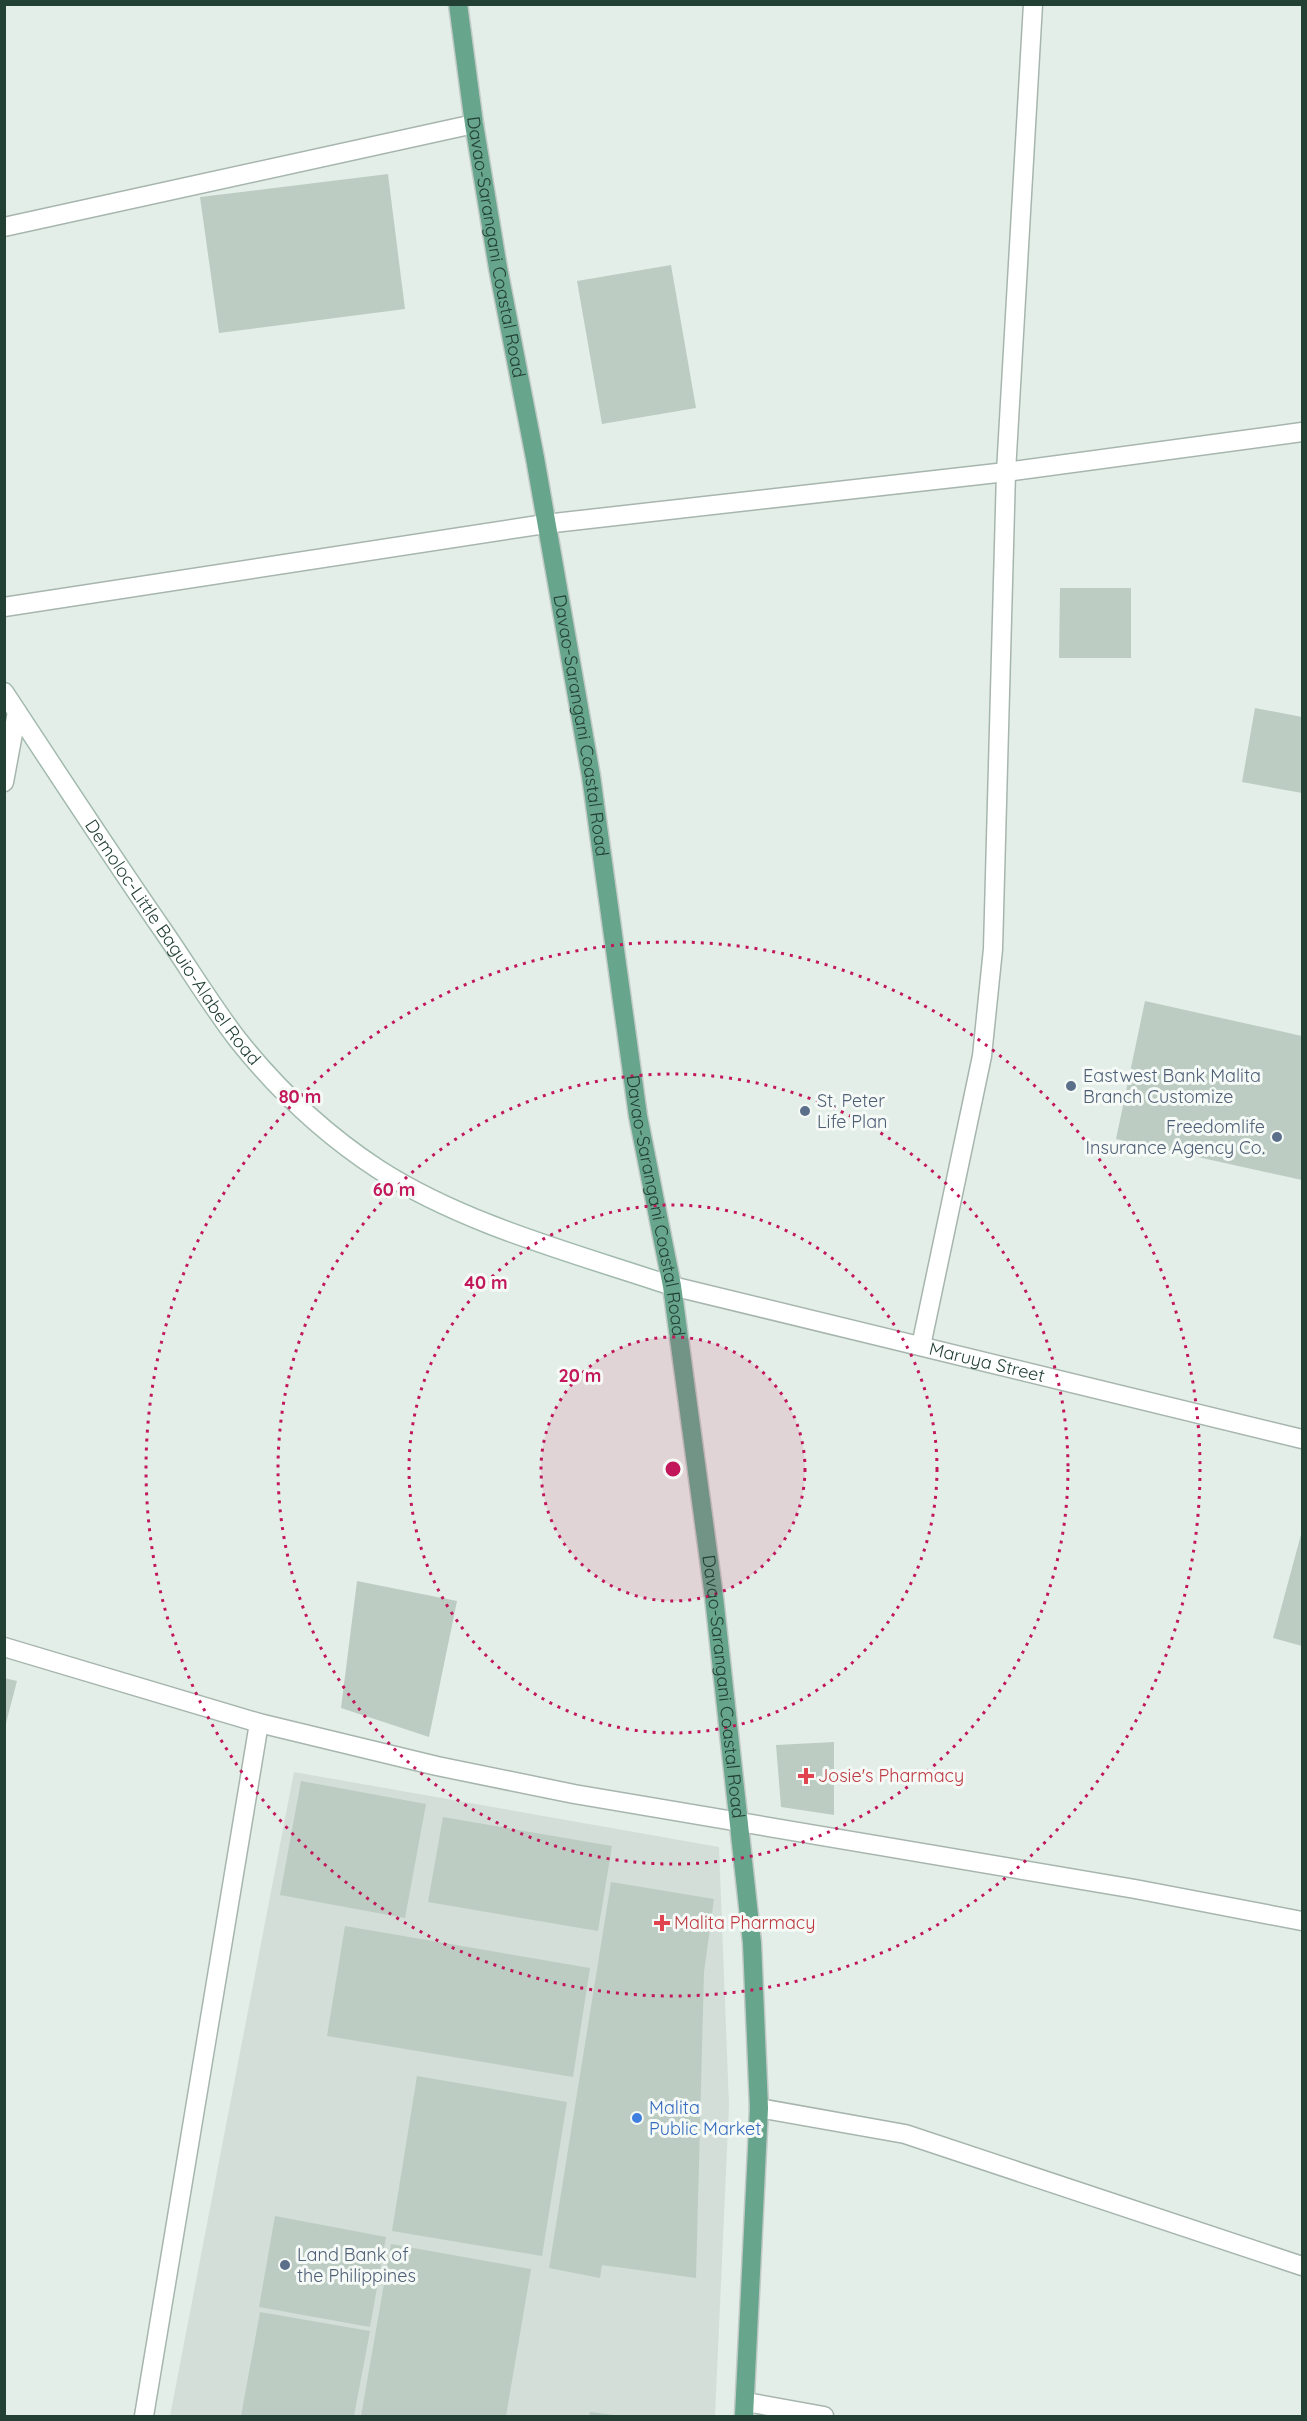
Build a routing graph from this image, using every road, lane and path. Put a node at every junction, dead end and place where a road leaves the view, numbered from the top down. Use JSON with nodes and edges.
{"nodes":[{"id":1,"x":458,"y":4,"type":"edge"},
{"id":2,"x":1034,"y":4,"type":"edge"},
{"id":3,"x":474,"y":124,"type":"junction"},
{"id":4,"x":4,"y":227,"type":"edge"},
{"id":5,"x":1302,"y":432,"type":"edge"},
{"id":6,"x":1006,"y":472,"type":"junction"},
{"id":7,"x":545,"y":524,"type":"junction"},
{"id":8,"x":4,"y":607,"type":"edge"},
{"id":9,"x":4,"y":692,"type":"edge"},
{"id":10,"x":17,"y":712,"type":"junction"},
{"id":11,"x":4,"y":782,"type":"edge"},
{"id":12,"x":672,"y":1286,"type":"junction"},
{"id":13,"x":921,"y":1346,"type":"junction"},
{"id":14,"x":1302,"y":1439,"type":"edge"},
{"id":15,"x":4,"y":1647,"type":"edge"},
{"id":16,"x":259,"y":1724,"type":"junction"},
{"id":17,"x":738,"y":1822,"type":"junction"},
{"id":18,"x":1302,"y":1921,"type":"edge"},
{"id":19,"x":759,"y":2108,"type":"junction"},
{"id":20,"x":1302,"y":2266,"type":"edge"},
{"id":21,"x":745,"y":2409,"type":"edge"},
{"id":22,"x":144,"y":2416,"type":"edge"},
{"id":23,"x":824,"y":2416,"type":"edge"}],
"edges":[{"from":1,"to":3,"type":"main road","name":"Davao-Sarangani Coastal Road"},
{"from":2,"to":6,"type":"street"},
{"from":3,"to":4,"type":"street"},
{"from":3,"to":7,"type":"main road","name":"Davao-Sarangani Coastal Road"},
{"from":5,"to":6,"type":"street"},
{"from":6,"to":7,"type":"street"},
{"from":6,"to":13,"type":"street"},
{"from":7,"to":8,"type":"street"},
{"from":7,"to":12,"type":"main road","name":"Davao-Sarangani Coastal Road"},
{"from":9,"to":10,"type":"street","name":"Demoloc-Little Baguio-Alabel Road"},
{"from":10,"to":11,"type":"street"},
{"from":10,"to":12,"type":"street","name":"Demoloc-Little Baguio-Alabel Road"},
{"from":12,"to":13,"type":"street","name":"Maruya Street"},
{"from":12,"to":17,"type":"main road","name":"Davao-Sarangani Coastal Road"},
{"from":13,"to":14,"type":"street","name":"Maruya Street"},
{"from":15,"to":16,"type":"street"},
{"from":16,"to":17,"type":"street"},
{"from":16,"to":22,"type":"street"},
{"from":17,"to":18,"type":"street"},
{"from":17,"to":19,"type":"main road","name":"Davao-Sarangani Coastal Road"},
{"from":19,"to":20,"type":"street"},
{"from":19,"to":21,"type":"main road","name":"Davao-Sarangani Coastal Road"},
{"from":21,"to":23,"type":"street"}]}
